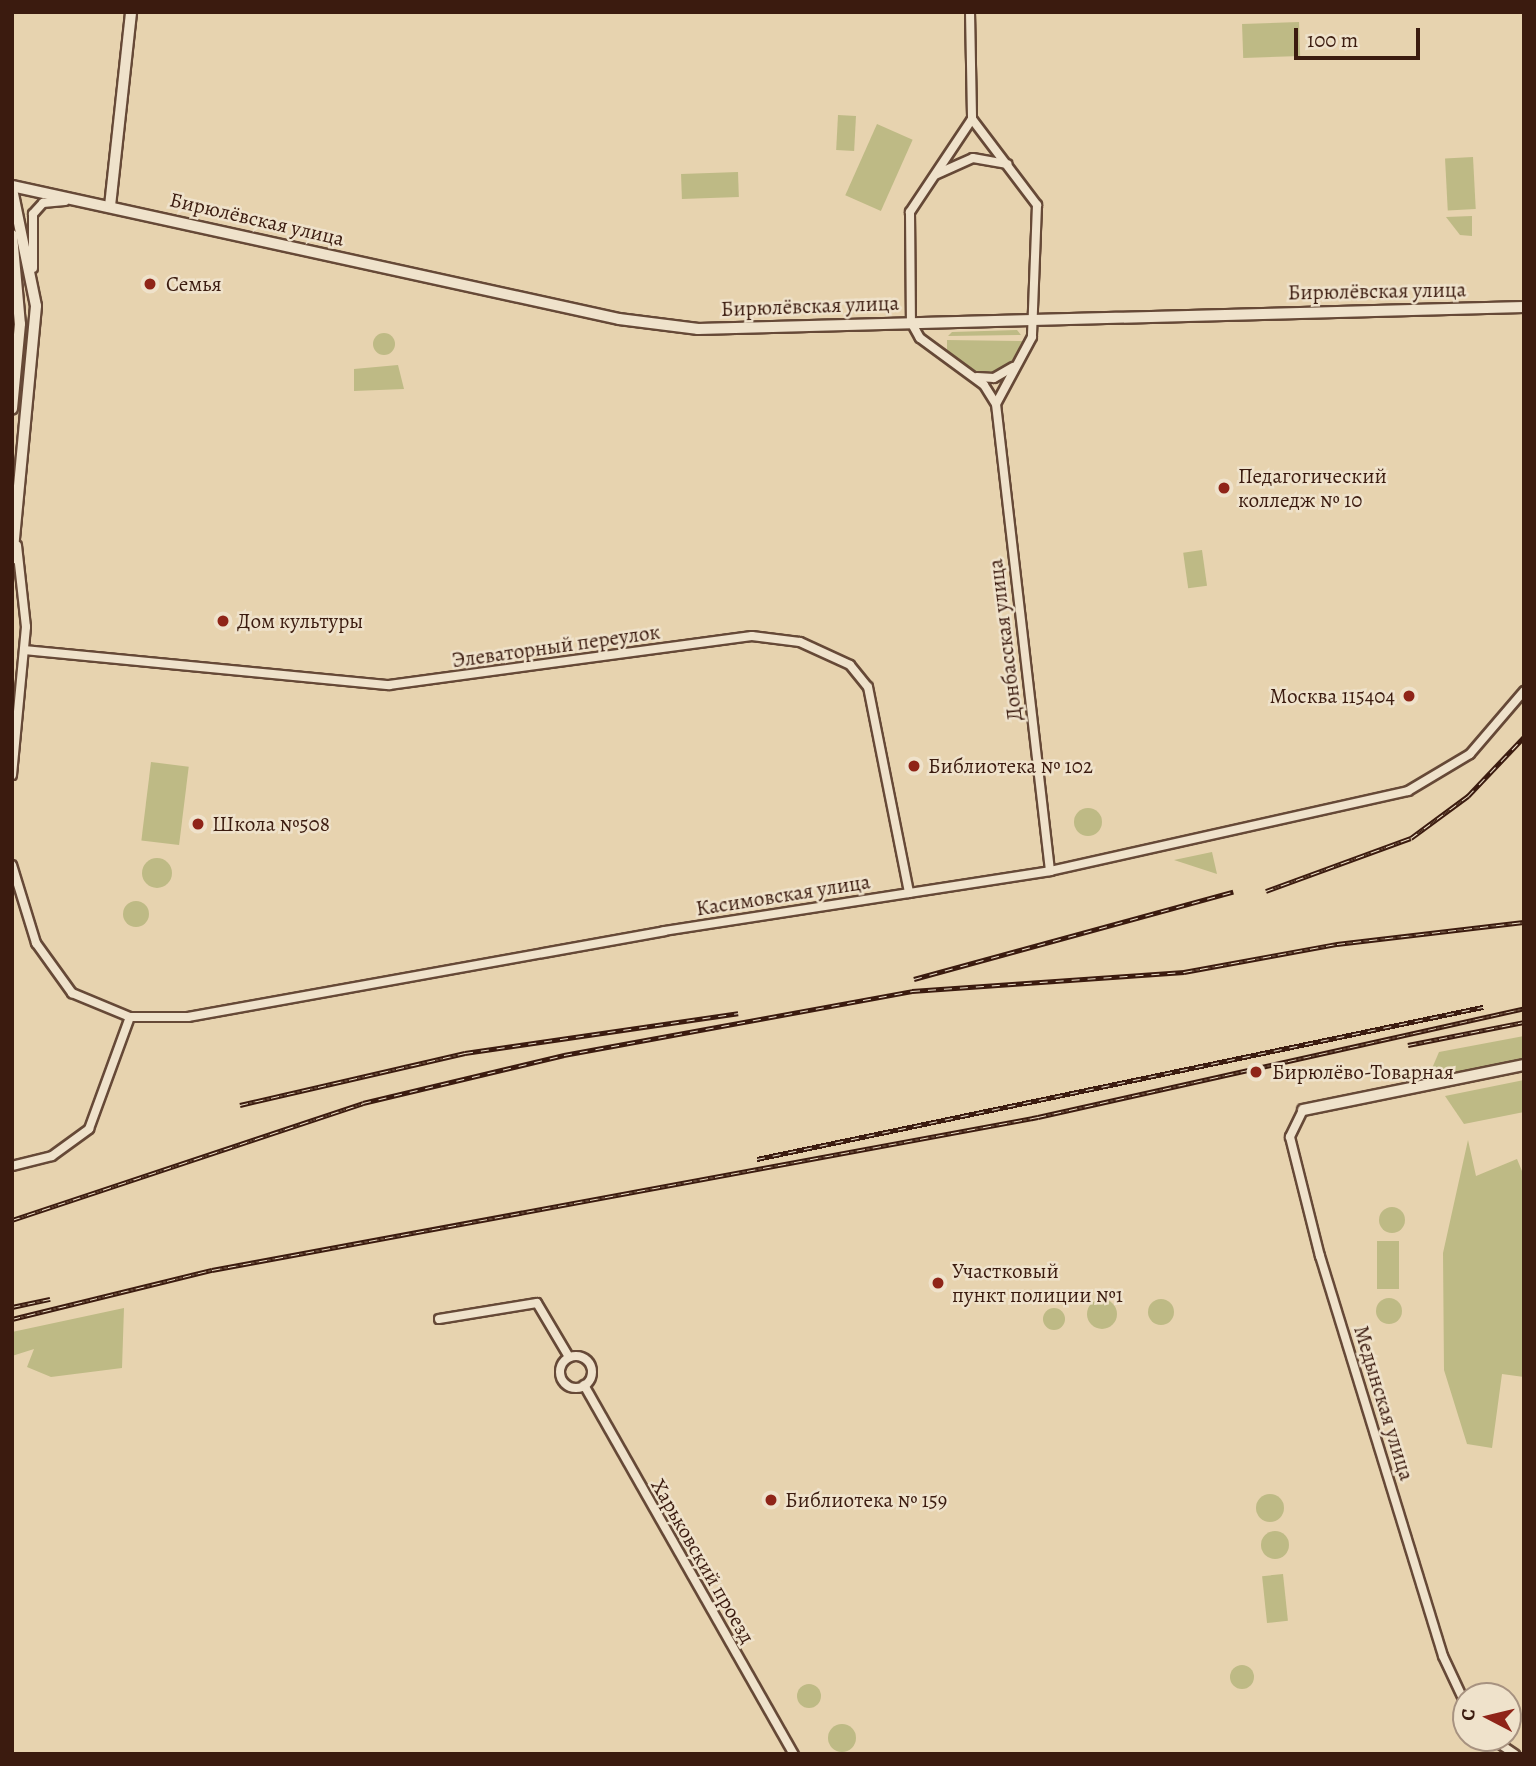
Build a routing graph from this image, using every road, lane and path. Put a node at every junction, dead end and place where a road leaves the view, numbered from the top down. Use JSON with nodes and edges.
{"nodes":[{"id":1,"x":131,"y":12,"type":"edge"},
{"id":2,"x":970,"y":12,"type":"edge"},
{"id":3,"x":972,"y":119,"type":"junction"},
{"id":4,"x":1007,"y":164,"type":"junction"},
{"id":5,"x":934,"y":176,"type":"junction"},
{"id":6,"x":12,"y":188,"type":"edge"},
{"id":7,"x":84,"y":200,"type":"junction"},
{"id":8,"x":110,"y":206,"type":"junction"},
{"id":9,"x":12,"y":235,"type":"edge"},
{"id":10,"x":33,"y":268,"type":"junction"},
{"id":11,"x":1524,"y":307,"type":"edge"},
{"id":12,"x":1035,"y":320,"type":"junction"},
{"id":13,"x":911,"y":321,"type":"junction"},
{"id":14,"x":1018,"y":363,"type":"junction"},
{"id":15,"x":968,"y":373,"type":"junction"},
{"id":16,"x":996,"y":404,"type":"junction"},
{"id":17,"x":12,"y":409,"type":"edge"},
{"id":18,"x":16,"y":524,"type":"junction"},
{"id":19,"x":12,"y":559,"type":"edge"},
{"id":20,"x":24,"y":650,"type":"junction"},
{"id":21,"x":1524,"y":691,"type":"edge"},
{"id":22,"x":12,"y":775,"type":"edge"},
{"id":23,"x":12,"y":865,"type":"edge"},
{"id":24,"x":1050,"y":871,"type":"junction"},
{"id":25,"x":909,"y":893,"type":"junction"},
{"id":26,"x":130,"y":1017,"type":"junction"},
{"id":27,"x":1524,"y":1065,"type":"edge"},
{"id":28,"x":1303,"y":1110,"type":"joint"},
{"id":29,"x":12,"y":1166,"type":"edge"},
{"id":30,"x":439,"y":1319,"type":"dead end"},
{"id":31,"x":569,"y":1357,"type":"junction"},
{"id":32,"x":584,"y":1385,"type":"junction"},
{"id":33,"x":1455,"y":1682,"type":"edge"},
{"id":34,"x":794,"y":1754,"type":"edge"}],
"edges":[{"from":1,"to":8,"type":"street"},
{"from":2,"to":3,"type":"street"},
{"from":3,"to":4,"type":"street"},
{"from":3,"to":5,"type":"street"},
{"from":4,"to":5,"type":"street"},
{"from":4,"to":12,"type":"street"},
{"from":5,"to":13,"type":"street"},
{"from":6,"to":7,"type":"street","name":"Бирюлёвская улица"},
{"from":6,"to":10,"type":"main road"},
{"from":7,"to":8,"type":"street","name":"Бирюлёвская улица"},
{"from":7,"to":10,"type":"street"},
{"from":8,"to":13,"type":"street","name":"Бирюлёвская улица"},
{"from":9,"to":17,"type":"main road"},
{"from":10,"to":18,"type":"main road"},
{"from":11,"to":12,"type":"street","name":"Бирюлёвская улица"},
{"from":12,"to":13,"type":"street","name":"Бирюлёвская улица"},
{"from":12,"to":14,"type":"street"},
{"from":13,"to":15,"type":"street"},
{"from":14,"to":15,"type":"street"},
{"from":14,"to":16,"type":"street"},
{"from":15,"to":16,"type":"street"},
{"from":16,"to":24,"type":"street","name":"Донбасская улица"},
{"from":18,"to":19,"type":"main road"},
{"from":18,"to":20,"type":"street"},
{"from":20,"to":22,"type":"street"},
{"from":20,"to":25,"type":"street","name":"Элеваторный переулок"},
{"from":21,"to":24,"type":"street","name":"Касимовская улица"},
{"from":23,"to":26,"type":"street","name":"Касимовская улица"},
{"from":24,"to":25,"type":"street","name":"Касимовская улица"},
{"from":25,"to":26,"type":"street","name":"Касимовская улица"},
{"from":26,"to":29,"type":"street"},
{"from":27,"to":28,"type":"street"},
{"from":28,"to":33,"type":"street","name":"Медынская улица"},
{"from":30,"to":31,"type":"street"},
{"from":31,"to":32,"type":"street"},
{"from":31,"to":32,"type":"street"},
{"from":32,"to":34,"type":"street","name":"Харьковский проезд"}]}
